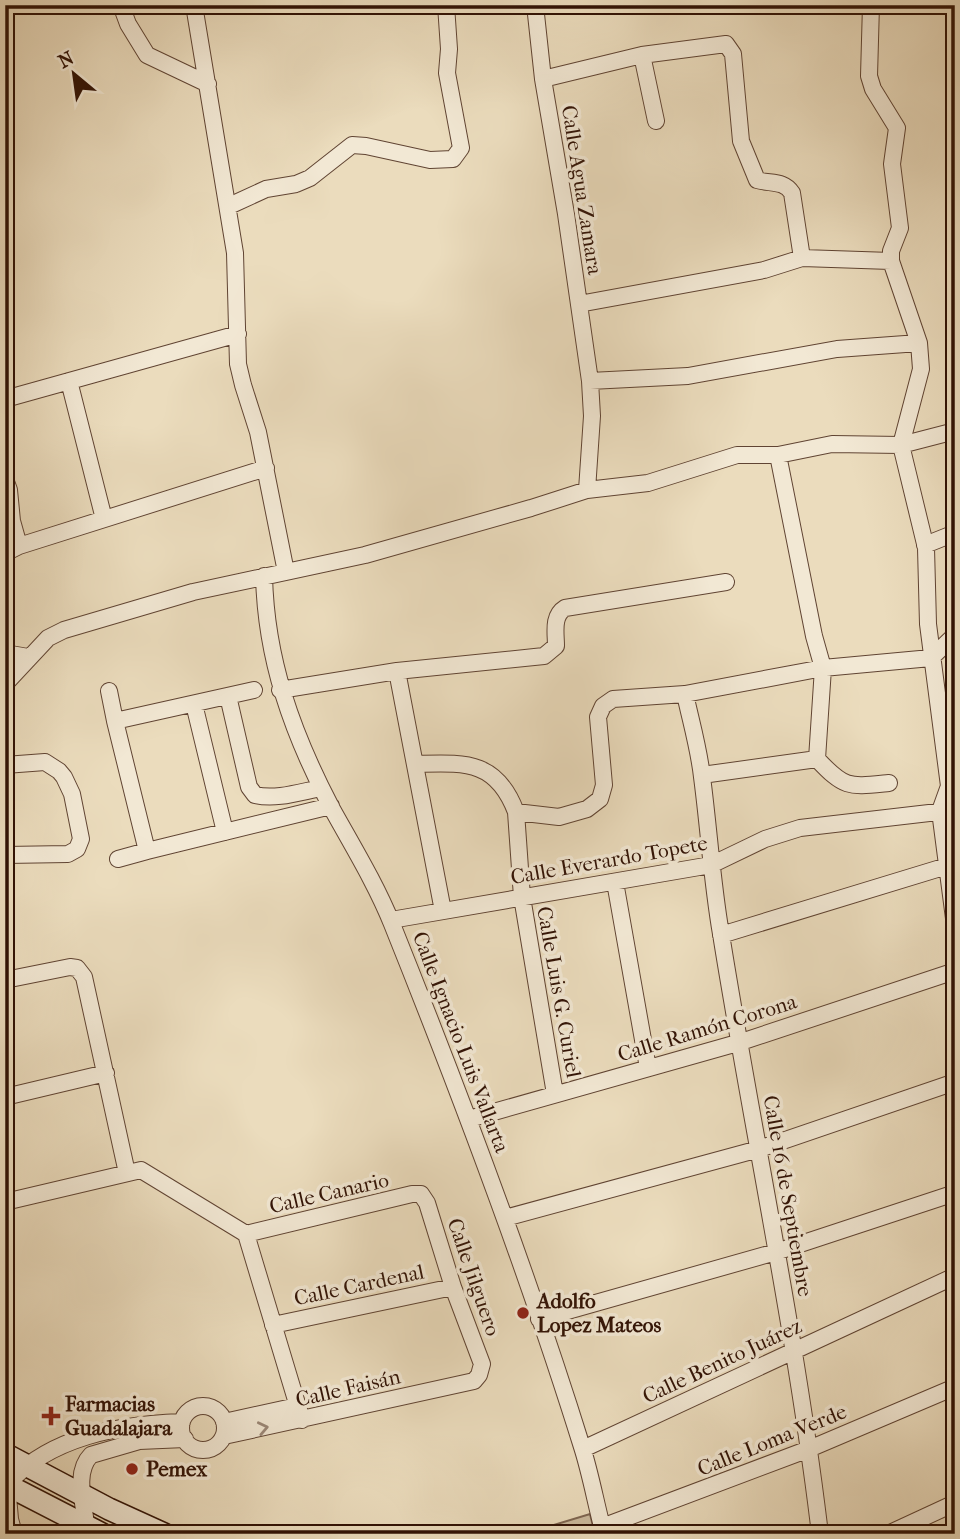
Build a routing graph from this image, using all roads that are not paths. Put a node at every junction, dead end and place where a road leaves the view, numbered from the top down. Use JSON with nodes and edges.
{"nodes":[{"id":1,"x":121,"y":5,"type":"edge"},
{"id":2,"x":194,"y":5,"type":"edge"},
{"id":3,"x":446,"y":5,"type":"edge"},
{"id":4,"x":535,"y":5,"type":"edge"},
{"id":5,"x":871,"y":5,"type":"edge"},
{"id":6,"x":642,"y":55,"type":"junction"},
{"id":7,"x":543,"y":79,"type":"junction"},
{"id":8,"x":208,"y":84,"type":"junction"},
{"id":9,"x":656,"y":121,"type":"dead end"},
{"id":10,"x":229,"y":206,"type":"junction"},
{"id":11,"x":802,"y":258,"type":"junction"},
{"id":12,"x":891,"y":261,"type":"junction"},
{"id":13,"x":579,"y":304,"type":"junction"},
{"id":14,"x":239,"y":334,"type":"junction"},
{"id":15,"x":919,"y":344,"type":"junction"},
{"id":16,"x":69,"y":381,"type":"junction"},
{"id":17,"x":590,"y":381,"type":"junction"},
{"id":18,"x":5,"y":398,"type":"edge"},
{"id":19,"x":955,"y":431,"type":"edge"},
{"id":20,"x":901,"y":445,"type":"junction"},
{"id":21,"x":778,"y":455,"type":"junction"},
{"id":22,"x":266,"y":468,"type":"junction"},
{"id":23,"x":5,"y":480,"type":"edge"},
{"id":24,"x":587,"y":490,"type":"junction"},
{"id":25,"x":104,"y":519,"type":"junction"},
{"id":26,"x":955,"y":533,"type":"edge"},
{"id":27,"x":925,"y":545,"type":"junction"},
{"id":28,"x":12,"y":549,"type":"edge"},
{"id":29,"x":286,"y":572,"type":"junction"},
{"id":30,"x":264,"y":576,"type":"junction"},
{"id":31,"x":726,"y":582,"type":"dead end"},
{"id":32,"x":928,"y":624,"type":"junction"},
{"id":33,"x":955,"y":633,"type":"edge"},
{"id":34,"x":5,"y":653,"type":"edge"},
{"id":35,"x":28,"y":657,"type":"junction"},
{"id":36,"x":931,"y":658,"type":"junction"},
{"id":37,"x":823,"y":668,"type":"junction"},
{"id":38,"x":397,"y":671,"type":"junction"},
{"id":39,"x":5,"y":684,"type":"edge"},
{"id":40,"x":254,"y":690,"type":"dead end"},
{"id":41,"x":280,"y":690,"type":"junction"},
{"id":42,"x":109,"y":691,"type":"dead end"},
{"id":43,"x":685,"y":694,"type":"junction"},
{"id":44,"x":228,"y":696,"type":"junction"},
{"id":45,"x":194,"y":704,"type":"junction"},
{"id":46,"x":114,"y":722,"type":"junction"},
{"id":47,"x":817,"y":759,"type":"junction"},
{"id":48,"x":415,"y":764,"type":"junction"},
{"id":49,"x":5,"y":765,"type":"edge"},
{"id":50,"x":702,"y":775,"type":"junction"},
{"id":51,"x":889,"y":783,"type":"dead end"},
{"id":52,"x":321,"y":788,"type":"junction"},
{"id":53,"x":952,"y":789,"type":"edge"},
{"id":54,"x":290,"y":794,"type":"junction"},
{"id":55,"x":331,"y":806,"type":"junction"},
{"id":56,"x":947,"y":811,"type":"edge"},
{"id":57,"x":516,"y":812,"type":"junction"},
{"id":58,"x":295,"y":816,"type":"junction"},
{"id":59,"x":225,"y":832,"type":"junction"},
{"id":60,"x":147,"y":851,"type":"junction"},
{"id":61,"x":5,"y":855,"type":"edge"},
{"id":62,"x":118,"y":859,"type":"dead end"},
{"id":63,"x":711,"y":865,"type":"junction"},
{"id":64,"x":947,"y":866,"type":"junction"},
{"id":65,"x":615,"y":882,"type":"junction"},
{"id":66,"x":522,"y":897,"type":"junction"},
{"id":67,"x":443,"y":911,"type":"junction"},
{"id":68,"x":391,"y":920,"type":"junction"},
{"id":69,"x":955,"y":926,"type":"edge"},
{"id":70,"x":721,"y":935,"type":"junction"},
{"id":71,"x":955,"y":971,"type":"edge"},
{"id":72,"x":5,"y":980,"type":"edge"},
{"id":73,"x":741,"y":1042,"type":"junction"},
{"id":74,"x":648,"y":1069,"type":"junction"},
{"id":75,"x":106,"y":1073,"type":"junction"},
{"id":76,"x":955,"y":1082,"type":"edge"},
{"id":77,"x":555,"y":1094,"type":"junction"},
{"id":78,"x":5,"y":1097,"type":"edge"},
{"id":79,"x":469,"y":1119,"type":"junction"},
{"id":80,"x":759,"y":1149,"type":"junction"},
{"id":81,"x":127,"y":1173,"type":"junction"},
{"id":82,"x":955,"y":1193,"type":"edge"},
{"id":83,"x":421,"y":1194,"type":"joint"},
{"id":84,"x":5,"y":1202,"type":"edge"},
{"id":85,"x":505,"y":1218,"type":"junction"},
{"id":86,"x":246,"y":1234,"type":"junction"},
{"id":87,"x":776,"y":1252,"type":"junction"},
{"id":88,"x":955,"y":1276,"type":"edge"},
{"id":89,"x":453,"y":1287,"type":"junction"},
{"id":90,"x":539,"y":1319,"type":"junction"},
{"id":91,"x":273,"y":1325,"type":"junction"},
{"id":92,"x":793,"y":1351,"type":"junction"},
{"id":93,"x":479,"y":1375,"type":"joint"},
{"id":94,"x":955,"y":1387,"type":"edge"},
{"id":95,"x":300,"y":1413,"type":"junction"},
{"id":96,"x":224,"y":1429,"type":"junction"},
{"id":97,"x":183,"y":1431,"type":"junction"},
{"id":98,"x":55,"y":1449,"type":"junction"},
{"id":99,"x":583,"y":1449,"type":"junction"},
{"id":100,"x":809,"y":1449,"type":"junction"},
{"id":101,"x":5,"y":1454,"type":"edge"},
{"id":102,"x":26,"y":1466,"type":"junction"},
{"id":103,"x":83,"y":1466,"type":"junction"},
{"id":104,"x":6,"y":1485,"type":"edge"},
{"id":105,"x":84,"y":1496,"type":"junction"},
{"id":106,"x":955,"y":1503,"type":"edge"},
{"id":107,"x":94,"y":1530,"type":"edge"},
{"id":108,"x":603,"y":1531,"type":"edge"},
{"id":109,"x":14,"y":1534,"type":"edge"},
{"id":110,"x":164,"y":1534,"type":"edge"},
{"id":111,"x":820,"y":1534,"type":"edge"},
{"id":112,"x":888,"y":1534,"type":"edge"}],
"edges":[{"from":1,"to":8,"type":"street"},
{"from":2,"to":8,"type":"street"},
{"from":3,"to":10,"type":"street"},
{"from":4,"to":7,"type":"street","name":"Calle Agua Zamara"},
{"from":5,"to":12,"type":"street"},
{"from":6,"to":7,"type":"street"},
{"from":6,"to":9,"type":"street"},
{"from":6,"to":11,"type":"street"},
{"from":7,"to":13,"type":"street","name":"Calle Agua Zamara"},
{"from":8,"to":10,"type":"street"},
{"from":10,"to":14,"type":"street"},
{"from":11,"to":12,"type":"street"},
{"from":11,"to":13,"type":"street"},
{"from":12,"to":15,"type":"street"},
{"from":13,"to":17,"type":"street","name":"Calle Agua Zamara"},
{"from":14,"to":16,"type":"street"},
{"from":14,"to":22,"type":"street"},
{"from":15,"to":17,"type":"street"},
{"from":15,"to":20,"type":"street"},
{"from":16,"to":18,"type":"street"},
{"from":16,"to":25,"type":"street"},
{"from":17,"to":24,"type":"street","name":"Calle Agua Zamara"},
{"from":19,"to":20,"type":"street"},
{"from":20,"to":21,"type":"street"},
{"from":20,"to":27,"type":"street"},
{"from":21,"to":24,"type":"street"},
{"from":21,"to":37,"type":"street"},
{"from":22,"to":25,"type":"street"},
{"from":22,"to":29,"type":"street"},
{"from":23,"to":28,"type":"street"},
{"from":24,"to":29,"type":"street"},
{"from":25,"to":28,"type":"street"},
{"from":26,"to":27,"type":"street"},
{"from":27,"to":32,"type":"street"},
{"from":29,"to":30,"type":"street"},
{"from":30,"to":35,"type":"street"},
{"from":30,"to":41,"type":"street","name":"Calle Ignacio Luis Vallarta"},
{"from":31,"to":38,"type":"street"},
{"from":32,"to":33,"type":"street"},
{"from":32,"to":36,"type":"street"},
{"from":33,"to":36,"type":"street"},
{"from":34,"to":35,"type":"street"},
{"from":35,"to":39,"type":"street"},
{"from":36,"to":37,"type":"street"},
{"from":36,"to":53,"type":"street"},
{"from":37,"to":43,"type":"street"},
{"from":37,"to":47,"type":"street"},
{"from":38,"to":41,"type":"street"},
{"from":38,"to":48,"type":"street"},
{"from":40,"to":44,"type":"street"},
{"from":41,"to":52,"type":"street","name":"Calle Ignacio Luis Vallarta"},
{"from":42,"to":46,"type":"street"},
{"from":43,"to":50,"type":"street","name":"Calle 16 de Septiembre"},
{"from":43,"to":57,"type":"street"},
{"from":44,"to":45,"type":"street"},
{"from":44,"to":54,"type":"street"},
{"from":45,"to":46,"type":"street"},
{"from":45,"to":59,"type":"street"},
{"from":46,"to":60,"type":"street"},
{"from":47,"to":50,"type":"street"},
{"from":47,"to":51,"type":"street"},
{"from":48,"to":57,"type":"street"},
{"from":48,"to":67,"type":"street"},
{"from":49,"to":61,"type":"street"},
{"from":50,"to":63,"type":"street","name":"Calle 16 de Septiembre"},
{"from":52,"to":54,"type":"street"},
{"from":52,"to":55,"type":"street","name":"Calle Ignacio Luis Vallarta"},
{"from":53,"to":56,"type":"street"},
{"from":54,"to":58,"type":"street"},
{"from":55,"to":58,"type":"street"},
{"from":55,"to":68,"type":"street","name":"Calle Ignacio Luis Vallarta"},
{"from":56,"to":63,"type":"street","name":"Calle Everardo Topete"},
{"from":56,"to":64,"type":"street"},
{"from":57,"to":66,"type":"street","name":"Calle Luis G. Curiel"},
{"from":58,"to":59,"type":"street"},
{"from":59,"to":60,"type":"street"},
{"from":60,"to":62,"type":"street"},
{"from":63,"to":65,"type":"street","name":"Calle Everardo Topete"},
{"from":63,"to":70,"type":"street","name":"Calle 16 de Septiembre"},
{"from":64,"to":69,"type":"street"},
{"from":64,"to":70,"type":"street"},
{"from":65,"to":66,"type":"street","name":"Calle Everardo Topete"},
{"from":65,"to":74,"type":"street"},
{"from":66,"to":67,"type":"street","name":"Calle Everardo Topete"},
{"from":66,"to":77,"type":"street","name":"Calle Luis G. Curiel"},
{"from":67,"to":68,"type":"street","name":"Calle Everardo Topete"},
{"from":68,"to":79,"type":"street","name":"Calle Ignacio Luis Vallarta"},
{"from":70,"to":73,"type":"street","name":"Calle 16 de Septiembre"},
{"from":71,"to":73,"type":"street","name":"Calle Ramón Corona"},
{"from":72,"to":75,"type":"street"},
{"from":73,"to":74,"type":"street","name":"Calle Ramón Corona"},
{"from":73,"to":80,"type":"street","name":"Calle 16 de Septiembre"},
{"from":74,"to":77,"type":"street","name":"Calle Ramón Corona"},
{"from":75,"to":78,"type":"street"},
{"from":75,"to":81,"type":"street"},
{"from":76,"to":80,"type":"street"},
{"from":77,"to":79,"type":"street","name":"Calle Ramón Corona"},
{"from":79,"to":85,"type":"street","name":"Calle Ignacio Luis Vallarta"},
{"from":80,"to":85,"type":"street"},
{"from":80,"to":87,"type":"street","name":"Calle 16 de Septiembre"},
{"from":81,"to":84,"type":"street"},
{"from":81,"to":86,"type":"street"},
{"from":82,"to":87,"type":"street"},
{"from":83,"to":86,"type":"street","name":"Calle Canario"},
{"from":83,"to":89,"type":"street","name":"Calle Jilguero"},
{"from":85,"to":90,"type":"street","name":"Calle Ignacio Luis Vallarta"},
{"from":86,"to":91,"type":"street"},
{"from":87,"to":90,"type":"street"},
{"from":87,"to":92,"type":"street","name":"Calle 16 de Septiembre"},
{"from":88,"to":92,"type":"street","name":"Calle Benito Juárez"},
{"from":89,"to":91,"type":"street","name":"Calle Cardenal"},
{"from":89,"to":93,"type":"street","name":"Calle Jilguero"},
{"from":90,"to":99,"type":"street","name":"Calle Ignacio Luis Vallarta"},
{"from":91,"to":95,"type":"street"},
{"from":92,"to":99,"type":"street","name":"Calle Benito Juárez"},
{"from":92,"to":100,"type":"street","name":"Calle 16 de Septiembre"},
{"from":93,"to":95,"type":"street","name":"Calle Faisán"},
{"from":94,"to":100,"type":"street","name":"Calle Loma Verde"},
{"from":95,"to":96,"type":"street","name":"Calle Faisán"},
{"from":96,"to":97,"type":"street"},
{"from":96,"to":97,"type":"street"},
{"from":97,"to":98,"type":"street"},
{"from":97,"to":103,"type":"street"},
{"from":98,"to":102,"type":"street"},
{"from":98,"to":103,"type":"street"},
{"from":99,"to":108,"type":"street","name":"Calle Ignacio Luis Vallarta"},
{"from":100,"to":108,"type":"street","name":"Calle Loma Verde"},
{"from":100,"to":111,"type":"street","name":"Calle 16 de Septiembre"},
{"from":101,"to":102,"type":"main road"},
{"from":102,"to":104,"type":"street"},
{"from":102,"to":105,"type":"main road"},
{"from":103,"to":105,"type":"street"},
{"from":104,"to":107,"type":"main road"},
{"from":104,"to":109,"type":"street"},
{"from":105,"to":107,"type":"street"},
{"from":105,"to":110,"type":"main road"},
{"from":106,"to":112,"type":"street"}]}
